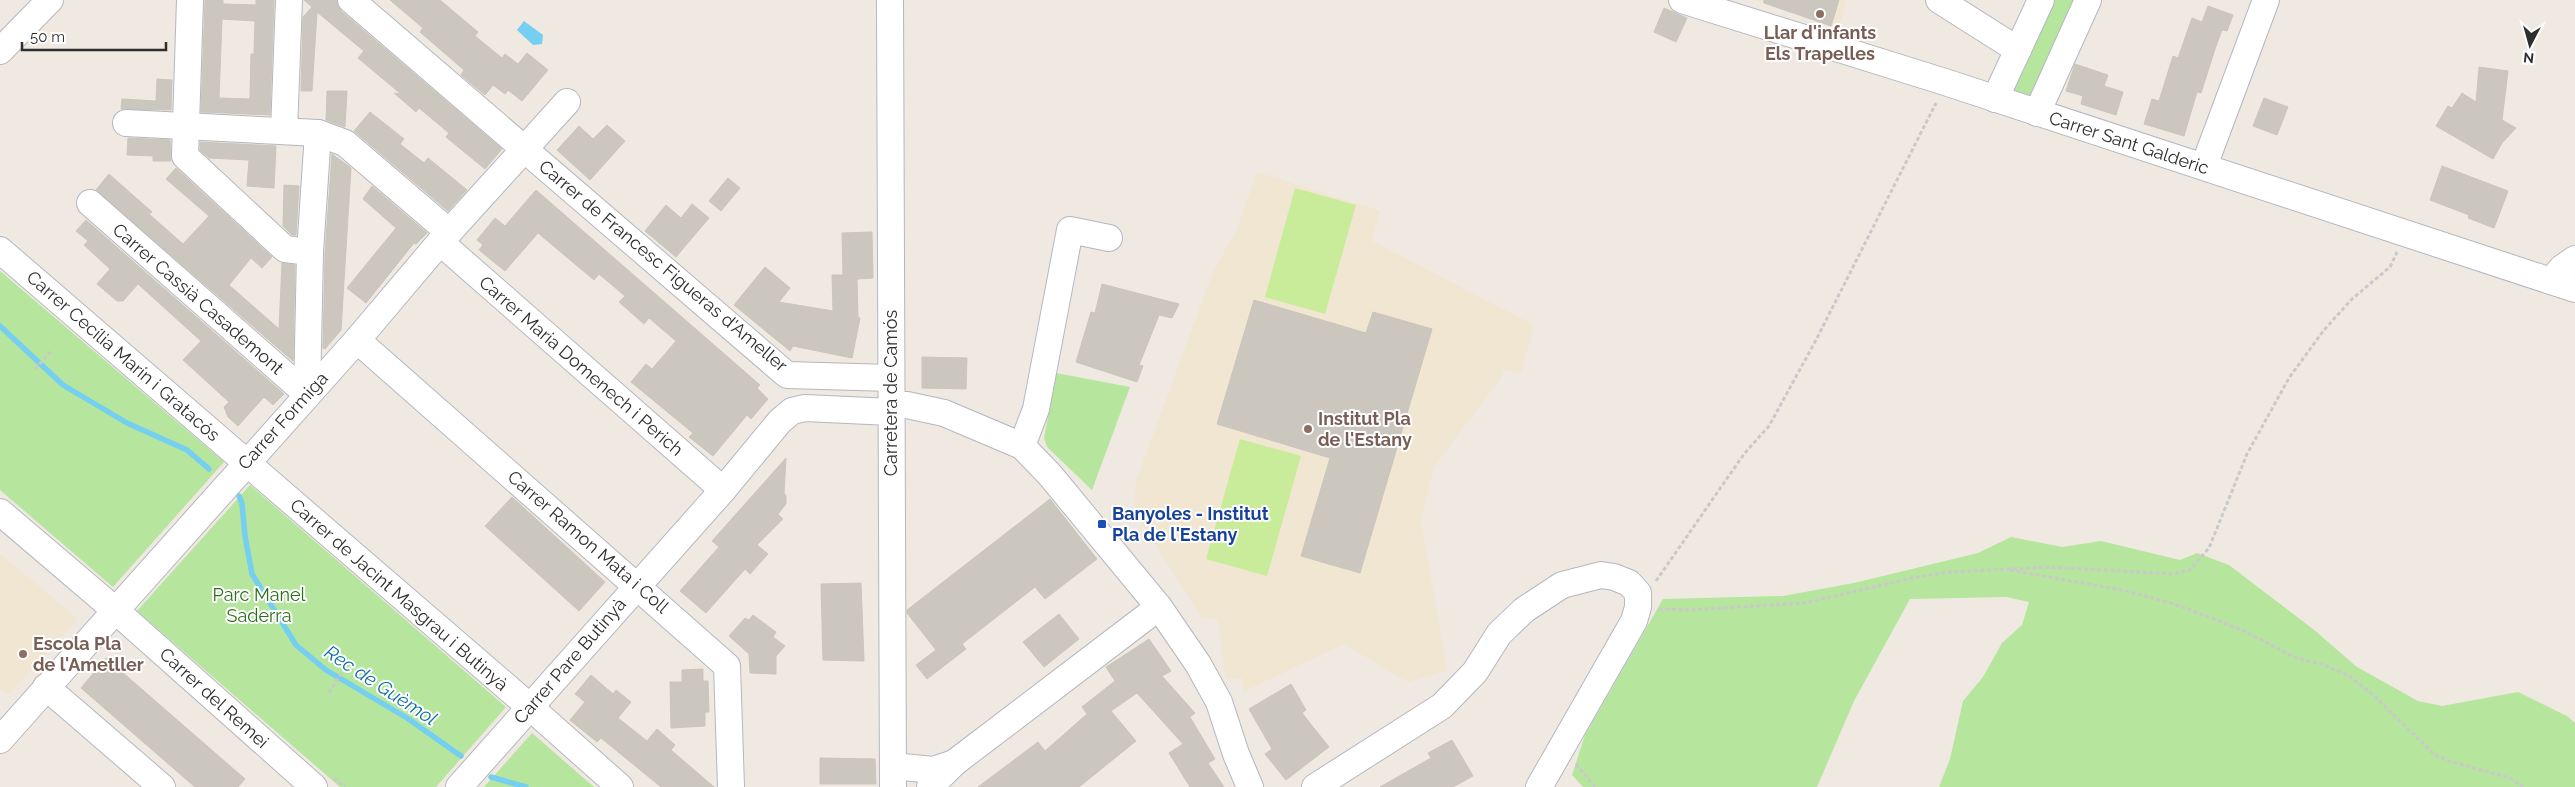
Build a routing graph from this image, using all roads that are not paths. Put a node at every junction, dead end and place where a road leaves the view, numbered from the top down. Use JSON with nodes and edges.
{"nodes":[{"id":1,"x":50,"y":0,"type":"edge"},
{"id":2,"x":190,"y":0,"type":"edge"},
{"id":3,"x":289,"y":0,"type":"edge"},
{"id":4,"x":351,"y":0,"type":"edge"},
{"id":5,"x":890,"y":0,"type":"edge"},
{"id":6,"x":1682,"y":0,"type":"edge"},
{"id":7,"x":1938,"y":0,"type":"edge"},
{"id":8,"x":2041,"y":0,"type":"edge"},
{"id":9,"x":2088,"y":0,"type":"edge"},
{"id":10,"x":2266,"y":0,"type":"edge"},
{"id":11,"x":2018,"y":50,"type":"junction"},
{"id":12,"x":0,"y":52,"type":"edge"},
{"id":13,"x":1995,"y":100,"type":"junction"},
{"id":14,"x":567,"y":102,"type":"dead end"},
{"id":15,"x":2037,"y":114,"type":"junction"},
{"id":16,"x":126,"y":123,"type":"dead end"},
{"id":17,"x":185,"y":126,"type":"junction"},
{"id":18,"x":284,"y":130,"type":"junction"},
{"id":19,"x":318,"y":133,"type":"junction"},
{"id":20,"x":524,"y":148,"type":"junction"},
{"id":21,"x":2204,"y":166,"type":"junction"},
{"id":22,"x":90,"y":203,"type":"dead end"},
{"id":23,"x":445,"y":237,"type":"junction"},
{"id":24,"x":1109,"y":238,"type":"dead end"},
{"id":25,"x":0,"y":250,"type":"edge"},
{"id":26,"x":310,"y":252,"type":"junction"},
{"id":27,"x":2575,"y":259,"type":"edge"},
{"id":28,"x":2563,"y":285,"type":"edge"},
{"id":29,"x":357,"y":340,"type":"junction"},
{"id":30,"x":804,"y":375,"type":"junction"},
{"id":31,"x":891,"y":378,"type":"junction"},
{"id":32,"x":307,"y":394,"type":"junction"},
{"id":33,"x":805,"y":408,"type":"junction"},
{"id":34,"x":891,"y":408,"type":"junction"},
{"id":35,"x":1022,"y":446,"type":"junction"},
{"id":36,"x":246,"y":462,"type":"junction"},
{"id":37,"x":723,"y":490,"type":"junction"},
{"id":38,"x":0,"y":512,"type":"edge"},
{"id":39,"x":637,"y":585,"type":"junction"},
{"id":40,"x":1159,"y":607,"type":"junction"},
{"id":41,"x":115,"y":610,"type":"junction"},
{"id":42,"x":46,"y":687,"type":"junction"},
{"id":43,"x":530,"y":707,"type":"junction"},
{"id":44,"x":0,"y":740,"type":"edge"},
{"id":45,"x":954,"y":763,"type":"junction"},
{"id":46,"x":893,"y":777,"type":"edge"},
{"id":47,"x":162,"y":787,"type":"edge"},
{"id":48,"x":314,"y":787,"type":"edge"},
{"id":49,"x":459,"y":787,"type":"edge"},
{"id":50,"x":620,"y":787,"type":"edge"},
{"id":51,"x":730,"y":787,"type":"edge"},
{"id":52,"x":930,"y":787,"type":"edge"},
{"id":53,"x":1250,"y":787,"type":"edge"},
{"id":54,"x":1315,"y":787,"type":"edge"},
{"id":55,"x":1538,"y":787,"type":"edge"}],
"edges":[{"from":1,"to":12,"type":"street"},
{"from":2,"to":17,"type":"street"},
{"from":3,"to":18,"type":"street"},
{"from":4,"to":20,"type":"street","name":"Carrer de Francesc Figueras d'Ameller"},
{"from":5,"to":31,"type":"street","name":"Carretera de Camós"},
{"from":6,"to":13,"type":"street","name":"Carrer Sant Galderic"},
{"from":7,"to":11,"type":"street"},
{"from":8,"to":11,"type":"street"},
{"from":9,"to":15,"type":"street"},
{"from":10,"to":21,"type":"street"},
{"from":11,"to":13,"type":"street"},
{"from":13,"to":15,"type":"street","name":"Carrer Sant Galderic"},
{"from":14,"to":20,"type":"street","name":"Carrer Formiga"},
{"from":15,"to":21,"type":"street","name":"Carrer Sant Galderic"},
{"from":16,"to":17,"type":"street","name":"Carrer Maria Domenech i Perich"},
{"from":17,"to":18,"type":"street","name":"Carrer Maria Domenech i Perich"},
{"from":17,"to":26,"type":"street"},
{"from":18,"to":19,"type":"street","name":"Carrer Maria Domenech i Perich"},
{"from":19,"to":23,"type":"street","name":"Carrer Maria Domenech i Perich"},
{"from":19,"to":26,"type":"street"},
{"from":20,"to":23,"type":"street","name":"Carrer Formiga"},
{"from":20,"to":30,"type":"street","name":"Carrer de Francesc Figueras d'Ameller"},
{"from":21,"to":28,"type":"street","name":"Carrer Sant Galderic"},
{"from":22,"to":32,"type":"street","name":"Carrer Cassià Casademont"},
{"from":23,"to":29,"type":"street","name":"Carrer Formiga"},
{"from":23,"to":37,"type":"street","name":"Carrer Maria Domenech i Perich"},
{"from":24,"to":35,"type":"street"},
{"from":25,"to":36,"type":"street","name":"Carrer Cecília Marín i Gratacós"},
{"from":26,"to":32,"type":"street"},
{"from":27,"to":28,"type":"street"},
{"from":29,"to":32,"type":"street","name":"Carrer Formiga"},
{"from":29,"to":39,"type":"street","name":"Carrer Ramon Mata i Coll"},
{"from":30,"to":31,"type":"street","name":"Carrer de Francesc Figueras d'Ameller"},
{"from":30,"to":33,"type":"street"},
{"from":31,"to":34,"type":"street","name":"Carretera de Camós"},
{"from":32,"to":36,"type":"street","name":"Carrer Formiga"},
{"from":33,"to":34,"type":"street"},
{"from":33,"to":37,"type":"street","name":"Carrer Pare Butinyà"},
{"from":34,"to":35,"type":"street"},
{"from":34,"to":46,"type":"street","name":"Carretera de Camós"},
{"from":35,"to":40,"type":"street"},
{"from":36,"to":41,"type":"street","name":"Carrer Formiga"},
{"from":36,"to":43,"type":"street","name":"Carrer de Jacint Masgrau i Butinyà"},
{"from":37,"to":39,"type":"street","name":"Carrer Pare Butinyà"},
{"from":38,"to":41,"type":"street","name":"Carrer del Remei"},
{"from":39,"to":43,"type":"street","name":"Carrer Pare Butinyà"},
{"from":39,"to":51,"type":"street","name":"Carrer Ramon Mata i Coll"},
{"from":40,"to":45,"type":"street"},
{"from":40,"to":53,"type":"street"},
{"from":41,"to":42,"type":"street","name":"Carrer Formiga"},
{"from":41,"to":48,"type":"street","name":"Carrer del Remei"},
{"from":42,"to":44,"type":"street","name":"Carrer Formiga"},
{"from":42,"to":47,"type":"street"},
{"from":43,"to":49,"type":"street","name":"Carrer Pare Butinyà"},
{"from":43,"to":50,"type":"street","name":"Carrer de Jacint Masgrau i Butinyà"},
{"from":45,"to":46,"type":"street"},
{"from":45,"to":52,"type":"street"},
{"from":54,"to":55,"type":"street"}]}
